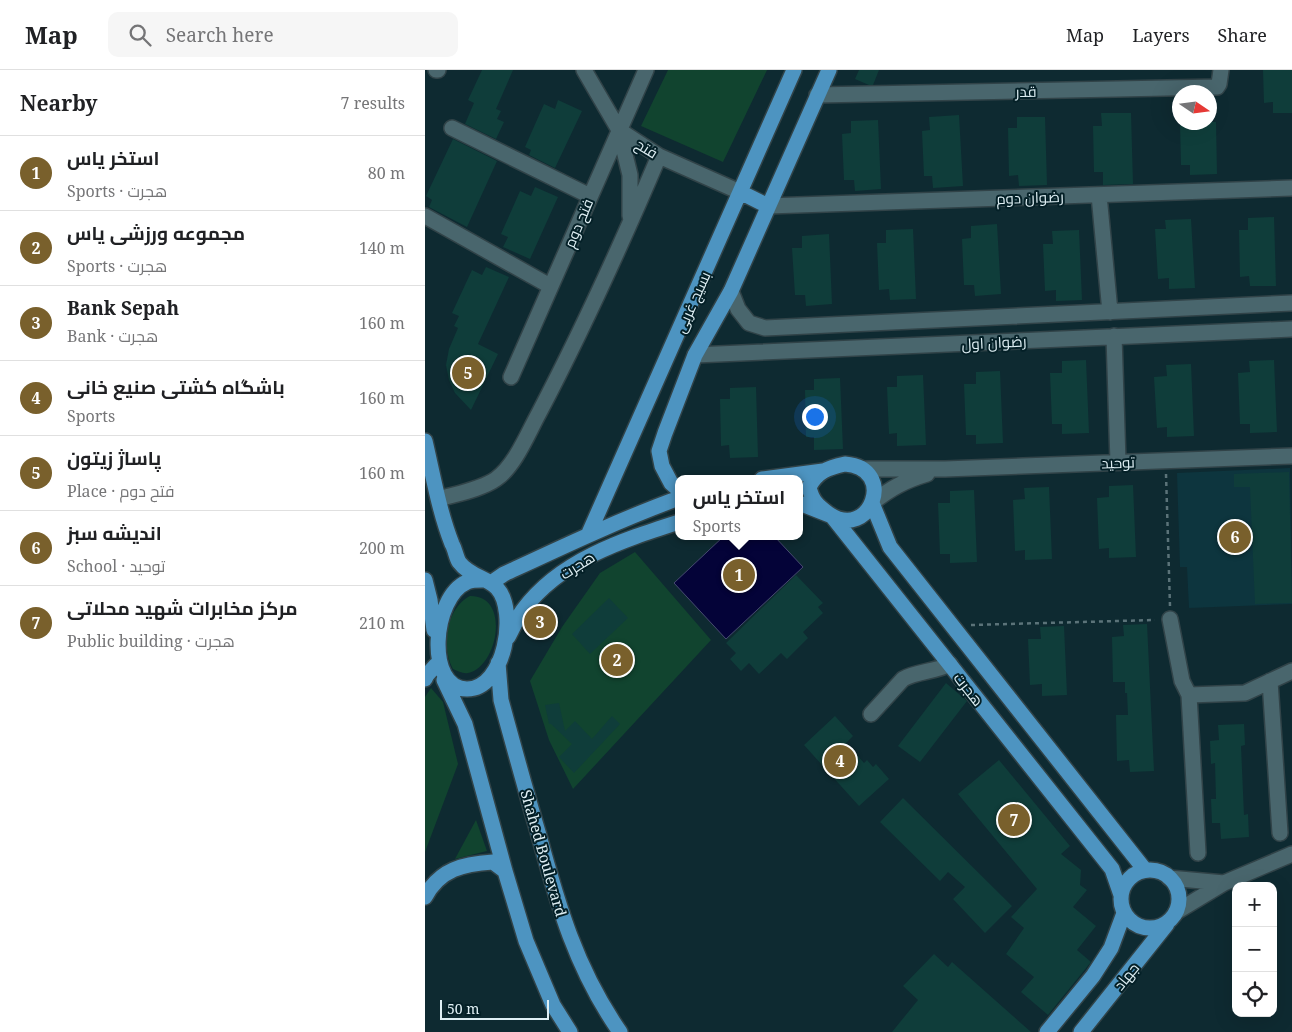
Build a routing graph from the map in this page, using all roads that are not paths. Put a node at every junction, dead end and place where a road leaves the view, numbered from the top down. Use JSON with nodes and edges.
{"nodes":[{"id":1,"x":584,"y":70,"type":"edge"},
{"id":2,"x":646,"y":70,"type":"edge"},
{"id":3,"x":794,"y":70,"type":"edge"},
{"id":4,"x":829,"y":70,"type":"edge"},
{"id":5,"x":1221,"y":70,"type":"edge"},
{"id":6,"x":817,"y":95,"type":"junction"},
{"id":7,"x":452,"y":128,"type":"dead end"},
{"id":8,"x":619,"y":130,"type":"junction"},
{"id":9,"x":659,"y":156,"type":"junction"},
{"id":10,"x":1292,"y":188,"type":"edge"},
{"id":11,"x":741,"y":192,"type":"junction"},
{"id":12,"x":1099,"y":195,"type":"junction"},
{"id":13,"x":590,"y":196,"type":"junction"},
{"id":14,"x":768,"y":206,"type":"junction"},
{"id":15,"x":425,"y":216,"type":"edge"},
{"id":16,"x":629,"y":225,"type":"junction"},
{"id":17,"x":550,"y":286,"type":"junction"},
{"id":18,"x":731,"y":291,"type":"junction"},
{"id":19,"x":1292,"y":303,"type":"edge"},
{"id":20,"x":1110,"y":312,"type":"junction"},
{"id":21,"x":1292,"y":328,"type":"edge"},
{"id":22,"x":1114,"y":336,"type":"junction"},
{"id":23,"x":695,"y":355,"type":"junction"},
{"id":24,"x":511,"y":377,"type":"dead end"},
{"id":25,"x":425,"y":441,"type":"edge"},
{"id":26,"x":1292,"y":456,"type":"edge"},
{"id":27,"x":1118,"y":462,"type":"junction"},
{"id":28,"x":862,"y":469,"type":"junction"},
{"id":29,"x":945,"y":469,"type":"junction"},
{"id":30,"x":825,"y":470,"type":"junction"},
{"id":31,"x":790,"y":475,"type":"edge"},
{"id":32,"x":675,"y":486,"type":"edge"},
{"id":33,"x":439,"y":499,"type":"junction"},
{"id":34,"x":675,"y":499,"type":"edge"},
{"id":35,"x":872,"y":503,"type":"junction"},
{"id":36,"x":803,"y":505,"type":"edge"},
{"id":37,"x":832,"y":516,"type":"junction"},
{"id":38,"x":675,"y":523,"type":"edge"},
{"id":39,"x":589,"y":534,"type":"junction"},
{"id":40,"x":425,"y":580,"type":"edge"},
{"id":41,"x":487,"y":581,"type":"junction"},
{"id":42,"x":1170,"y":619,"type":"road end"},
{"id":43,"x":504,"y":644,"type":"junction"},
{"id":44,"x":433,"y":652,"type":"edge"},
{"id":45,"x":498,"y":663,"type":"junction"},
{"id":46,"x":950,"y":664,"type":"junction"},
{"id":47,"x":1292,"y":672,"type":"edge"},
{"id":48,"x":425,"y":679,"type":"edge"},
{"id":49,"x":445,"y":680,"type":"junction"},
{"id":50,"x":1271,"y":681,"type":"junction"},
{"id":51,"x":1189,"y":695,"type":"junction"},
{"id":52,"x":871,"y":714,"type":"dead end"},
{"id":53,"x":1280,"y":833,"type":"dead end"},
{"id":54,"x":1198,"y":853,"type":"dead end"},
{"id":55,"x":1292,"y":854,"type":"edge"},
{"id":56,"x":505,"y":870,"type":"junction"},
{"id":57,"x":1145,"y":870,"type":"junction"},
{"id":58,"x":1169,"y":878,"type":"junction"},
{"id":59,"x":1224,"y":883,"type":"junction"},
{"id":60,"x":1121,"y":895,"type":"junction"},
{"id":61,"x":425,"y":897,"type":"edge"},
{"id":62,"x":1123,"y":913,"type":"junction"},
{"id":63,"x":1173,"y":916,"type":"junction"},
{"id":64,"x":570,"y":1032,"type":"edge"},
{"id":65,"x":620,"y":1032,"type":"edge"},
{"id":66,"x":1047,"y":1032,"type":"edge"},
{"id":67,"x":1081,"y":1032,"type":"edge"}],
"edges":[{"from":1,"to":8,"type":"street","name":"فتح"},
{"from":2,"to":8,"type":"street","name":"فتح دوم"},
{"from":3,"to":11,"type":"main road","name":"بسیج غربی"},
{"from":4,"to":6,"type":"main road","name":"بسیج غربی"},
{"from":5,"to":6,"type":"street","name":"قدر"},
{"from":6,"to":14,"type":"main road","name":"بسیج غربی"},
{"from":7,"to":13,"type":"street"},
{"from":8,"to":9,"type":"street","name":"فتح"},
{"from":8,"to":13,"type":"street","name":"فتح دوم"},
{"from":8,"to":16,"type":"street"},
{"from":9,"to":11,"type":"street","name":"فتح"},
{"from":9,"to":16,"type":"street"},
{"from":10,"to":12,"type":"street","name":"رضوان دوم"},
{"from":11,"to":14,"type":"main road"},
{"from":11,"to":39,"type":"main road","name":"بسیج غربی"},
{"from":12,"to":14,"type":"street","name":"رضوان دوم"},
{"from":12,"to":20,"type":"street"},
{"from":13,"to":17,"type":"street","name":"فتح دوم"},
{"from":14,"to":18,"type":"main road","name":"بسیج غربی"},
{"from":15,"to":17,"type":"street"},
{"from":16,"to":33,"type":"street"},
{"from":17,"to":24,"type":"street","name":"فتح دوم"},
{"from":18,"to":20,"type":"street","name":"رضوان اول"},
{"from":18,"to":23,"type":"main road","name":"بسیج غربی"},
{"from":19,"to":20,"type":"street","name":"رضوان اول"},
{"from":21,"to":22,"type":"street","name":"رضوان اول"},
{"from":22,"to":23,"type":"street","name":"رضوان اول"},
{"from":22,"to":27,"type":"street"},
{"from":23,"to":32,"type":"main road","name":"بسیج غربی"},
{"from":25,"to":33,"type":"main road"},
{"from":26,"to":27,"type":"street","name":"توحید"},
{"from":27,"to":29,"type":"street","name":"توحید"},
{"from":28,"to":29,"type":"street"},
{"from":28,"to":30,"type":"main road"},
{"from":28,"to":35,"type":"main road"},
{"from":29,"to":35,"type":"street"},
{"from":30,"to":31,"type":"main road"},
{"from":30,"to":37,"type":"main road"},
{"from":33,"to":41,"type":"main road"},
{"from":34,"to":39,"type":"main road","name":"هجرت"},
{"from":35,"to":37,"type":"main road"},
{"from":35,"to":57,"type":"main road","name":"هجرت"},
{"from":36,"to":37,"type":"main road","name":"هجرت"},
{"from":37,"to":46,"type":"main road","name":"هجرت"},
{"from":38,"to":43,"type":"main road","name":"هجرت"},
{"from":39,"to":41,"type":"main road","name":"هجرت"},
{"from":40,"to":44,"type":"main road"},
{"from":41,"to":43,"type":"main road"},
{"from":41,"to":44,"type":"main road"},
{"from":42,"to":51,"type":"street"},
{"from":43,"to":45,"type":"main road"},
{"from":44,"to":48,"type":"main road"},
{"from":44,"to":49,"type":"main road"},
{"from":45,"to":49,"type":"main road"},
{"from":45,"to":65,"type":"main road","name":"Shahed Boulevard"},
{"from":46,"to":52,"type":"street"},
{"from":46,"to":60,"type":"main road","name":"هجرت"},
{"from":47,"to":50,"type":"street"},
{"from":49,"to":56,"type":"main road"},
{"from":50,"to":51,"type":"street"},
{"from":50,"to":53,"type":"street"},
{"from":51,"to":54,"type":"street"},
{"from":55,"to":59,"type":"street"},
{"from":56,"to":61,"type":"main road"},
{"from":56,"to":64,"type":"main road"},
{"from":57,"to":58,"type":"main road"},
{"from":57,"to":60,"type":"main road"},
{"from":58,"to":59,"type":"street"},
{"from":58,"to":63,"type":"main road"},
{"from":59,"to":63,"type":"street"},
{"from":60,"to":62,"type":"main road"},
{"from":62,"to":63,"type":"main road"},
{"from":62,"to":66,"type":"main road","name":"جهاد"},
{"from":63,"to":67,"type":"main road","name":"جهاد"}]}
